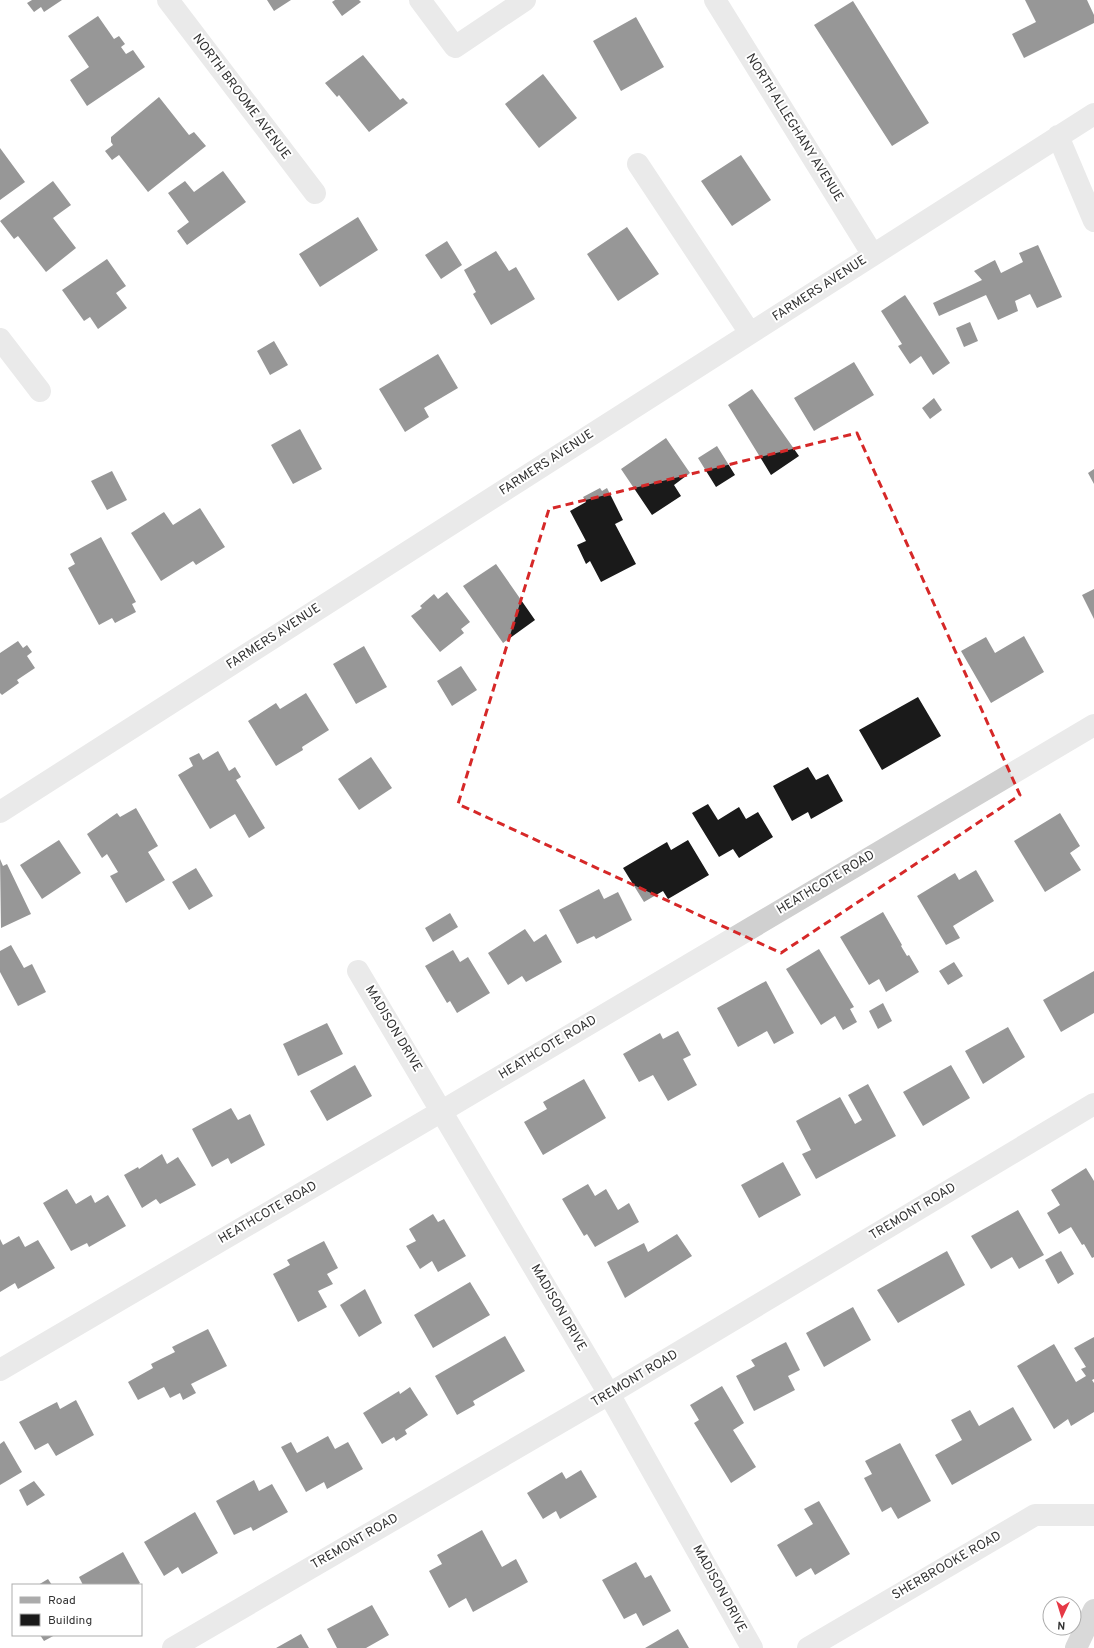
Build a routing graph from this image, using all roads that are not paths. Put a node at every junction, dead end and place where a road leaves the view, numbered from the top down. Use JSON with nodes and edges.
{"nodes":[{"id":1,"x":168,"y":0,"type":"edge"},
{"id":2,"x":420,"y":0,"type":"edge"},
{"id":3,"x":525,"y":0,"type":"edge"},
{"id":4,"x":716,"y":0,"type":"edge"},
{"id":5,"x":1094,"y":114,"type":"edge"},
{"id":6,"x":1058,"y":136,"type":"junction"},
{"id":7,"x":638,"y":164,"type":"dead end"},
{"id":8,"x":315,"y":193,"type":"dead end"},
{"id":9,"x":1094,"y":221,"type":"edge"},
{"id":10,"x":873,"y":255,"type":"junction"},
{"id":11,"x":750,"y":334,"type":"junction"},
{"id":12,"x":0,"y":339,"type":"edge"},
{"id":13,"x":40,"y":391,"type":"dead end"},
{"id":14,"x":1094,"y":725,"type":"edge"},
{"id":15,"x":0,"y":812,"type":"edge"},
{"id":16,"x":358,"y":971,"type":"dead end"},
{"id":17,"x":1094,"y":1104,"type":"edge"},
{"id":18,"x":442,"y":1111,"type":"junction"},
{"id":19,"x":0,"y":1370,"type":"edge"},
{"id":20,"x":609,"y":1394,"type":"junction"},
{"id":21,"x":1094,"y":1515,"type":"edge"},
{"id":22,"x":1094,"y":1610,"type":"edge"},
{"id":23,"x":173,"y":1648,"type":"edge"},
{"id":24,"x":752,"y":1648,"type":"edge"},
{"id":25,"x":808,"y":1648,"type":"edge"},
{"id":26,"x":1076,"y":1648,"type":"edge"}],
"edges":[{"from":1,"to":8,"type":"street","name":"NORTH BROOME AVENUE"},
{"from":2,"to":3,"type":"street"},
{"from":4,"to":10,"type":"street","name":"NORTH ALLEGHANY AVENUE"},
{"from":5,"to":6,"type":"street","name":"FARMERS AVENUE"},
{"from":6,"to":9,"type":"street"},
{"from":6,"to":10,"type":"street","name":"FARMERS AVENUE"},
{"from":7,"to":11,"type":"street"},
{"from":10,"to":11,"type":"street","name":"FARMERS AVENUE"},
{"from":11,"to":15,"type":"street","name":"FARMERS AVENUE"},
{"from":12,"to":13,"type":"street"},
{"from":14,"to":18,"type":"street","name":"HEATHCOTE ROAD"},
{"from":16,"to":18,"type":"street","name":"MADISON DRIVE"},
{"from":17,"to":20,"type":"street","name":"TREMONT ROAD"},
{"from":18,"to":19,"type":"street","name":"HEATHCOTE ROAD"},
{"from":18,"to":20,"type":"street","name":"MADISON DRIVE"},
{"from":20,"to":23,"type":"street","name":"TREMONT ROAD"},
{"from":20,"to":24,"type":"street","name":"MADISON DRIVE"},
{"from":21,"to":25,"type":"street","name":"SHERBROOKE ROAD"},
{"from":22,"to":26,"type":"main road"}]}
